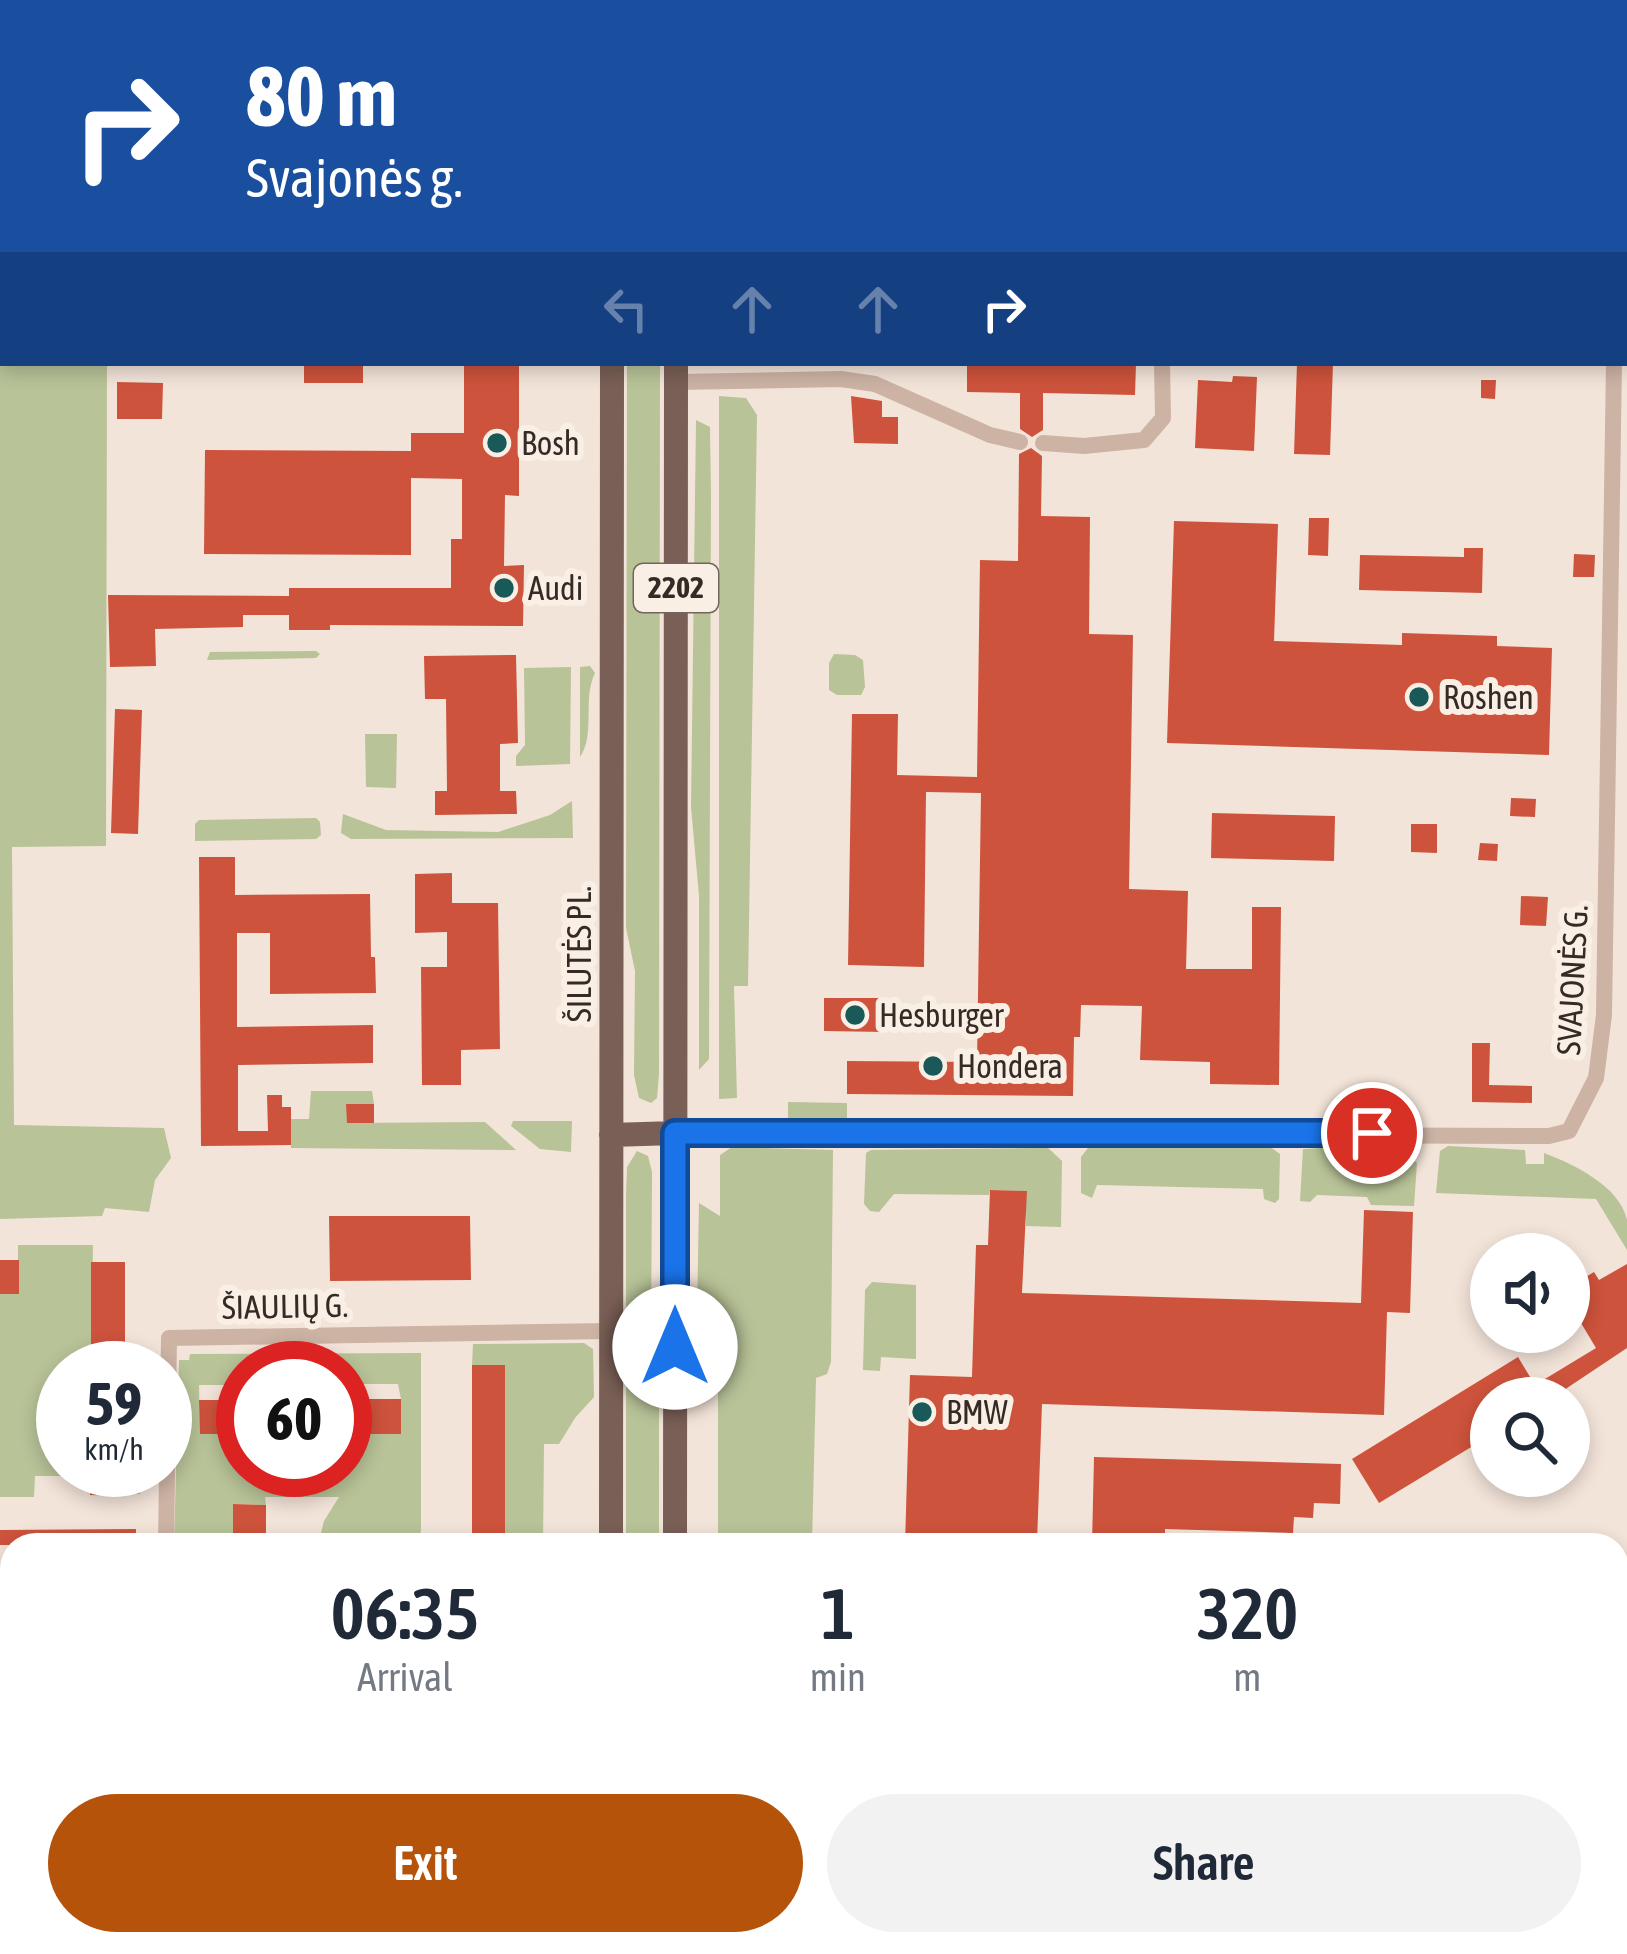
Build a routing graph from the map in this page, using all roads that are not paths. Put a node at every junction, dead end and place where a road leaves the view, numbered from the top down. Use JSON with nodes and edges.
{"nodes":[{"id":1,"x":612,"y":366,"type":"edge"},
{"id":2,"x":1162,"y":366,"type":"edge"},
{"id":3,"x":1614,"y":366,"type":"edge"},
{"id":4,"x":757,"y":371,"type":"edge"},
{"id":5,"x":676,"y":372,"type":"edge"},
{"id":6,"x":1020,"y":442,"type":"dead end"},
{"id":7,"x":1042,"y":442,"type":"dead end"},
{"id":8,"x":675,"y":1133,"type":"junction"},
{"id":9,"x":611,"y":1135,"type":"junction"},
{"id":10,"x":610,"y":1331,"type":"junction"},
{"id":11,"x":166,"y":1533,"type":"edge"},
{"id":12,"x":610,"y":1533,"type":"edge"},
{"id":13,"x":675,"y":1533,"type":"edge"}],
"edges":[{"from":1,"to":9,"type":"main road","name":"ŠILUTĖS PL.","number":"2202"},
{"from":2,"to":7,"type":"street"},
{"from":3,"to":8,"type":"street","name":"SVAJONĖS G."},
{"from":4,"to":5,"type":"street"},
{"from":4,"to":6,"type":"street"},
{"from":5,"to":8,"type":"main road","number":"2202"},
{"from":8,"to":9,"type":"main road"},
{"from":8,"to":13,"type":"main road","number":"2202"},
{"from":9,"to":10,"type":"main road","name":"ŠILUTĖS PL.","number":"2202"},
{"from":10,"to":11,"type":"street","name":"ŠIAULIŲ G."},
{"from":10,"to":12,"type":"main road","name":"ŠILUTĖS PL.","number":"2202"}]}
